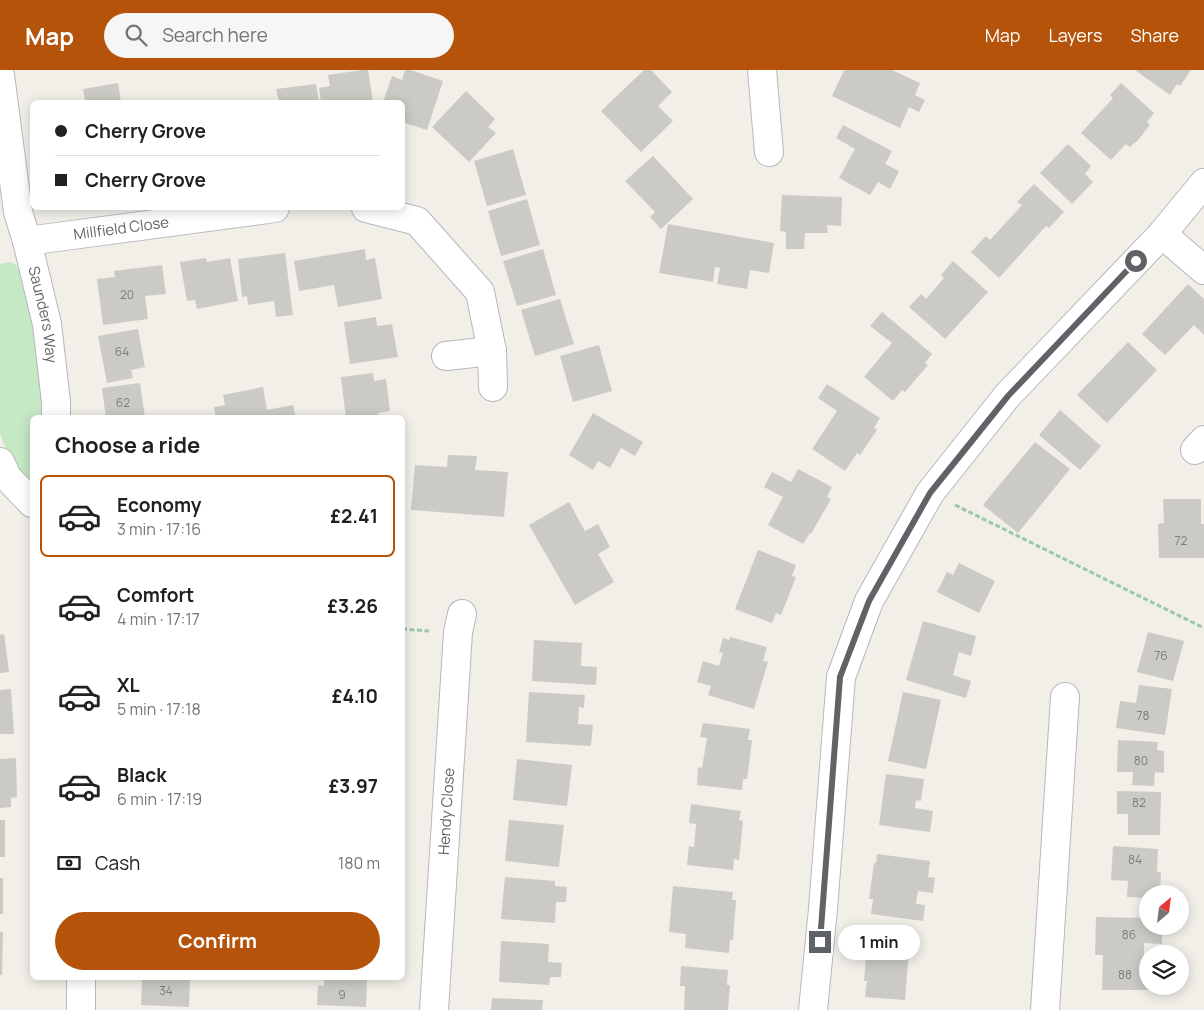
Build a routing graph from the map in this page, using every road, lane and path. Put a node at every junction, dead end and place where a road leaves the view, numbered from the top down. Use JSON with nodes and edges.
{"nodes":[{"id":1,"x":762,"y":70,"type":"edge"},
{"id":2,"x":0,"y":75,"type":"edge"},
{"id":3,"x":769,"y":152,"type":"dead end"},
{"id":4,"x":1204,"y":183,"type":"edge"},
{"id":5,"x":260,"y":210,"type":"edge"},
{"id":6,"x":374,"y":210,"type":"edge"},
{"id":7,"x":9,"y":222,"type":"edge"},
{"id":8,"x":1162,"y":234,"type":"junction"},
{"id":9,"x":27,"y":241,"type":"junction"},
{"id":10,"x":1204,"y":270,"type":"edge"},
{"id":11,"x":492,"y":351,"type":"junction"},
{"id":12,"x":446,"y":356,"type":"dead end"},
{"id":13,"x":494,"y":387,"type":"dead end"},
{"id":14,"x":56,"y":415,"type":"edge"},
{"id":15,"x":0,"y":462,"type":"edge"},
{"id":16,"x":930,"y":493,"type":"junction"},
{"id":17,"x":30,"y":501,"type":"edge"},
{"id":18,"x":462,"y":614,"type":"dead end"},
{"id":19,"x":1204,"y":628,"type":"edge"},
{"id":20,"x":1065,"y":697,"type":"dead end"},
{"id":21,"x":82,"y":980,"type":"edge"},
{"id":22,"x":81,"y":1010,"type":"edge"},
{"id":23,"x":434,"y":1010,"type":"edge"},
{"id":24,"x":813,"y":1010,"type":"edge"},
{"id":25,"x":1044,"y":1010,"type":"edge"}],
"edges":[{"from":1,"to":3,"type":"street"},
{"from":2,"to":7,"type":"street","name":"Saunders Way"},
{"from":4,"to":8,"type":"street"},
{"from":5,"to":9,"type":"street","name":"Millfield Close"},
{"from":6,"to":11,"type":"street"},
{"from":7,"to":9,"type":"street","name":"Saunders Way"},
{"from":8,"to":10,"type":"street"},
{"from":8,"to":16,"type":"street"},
{"from":9,"to":14,"type":"street","name":"Saunders Way"},
{"from":11,"to":12,"type":"street"},
{"from":11,"to":13,"type":"street"},
{"from":15,"to":17,"type":"street"},
{"from":16,"to":19,"type":"path"},
{"from":16,"to":24,"type":"street"},
{"from":18,"to":23,"type":"street","name":"Hendy Close"},
{"from":20,"to":25,"type":"street"},
{"from":21,"to":22,"type":"street"}]}
